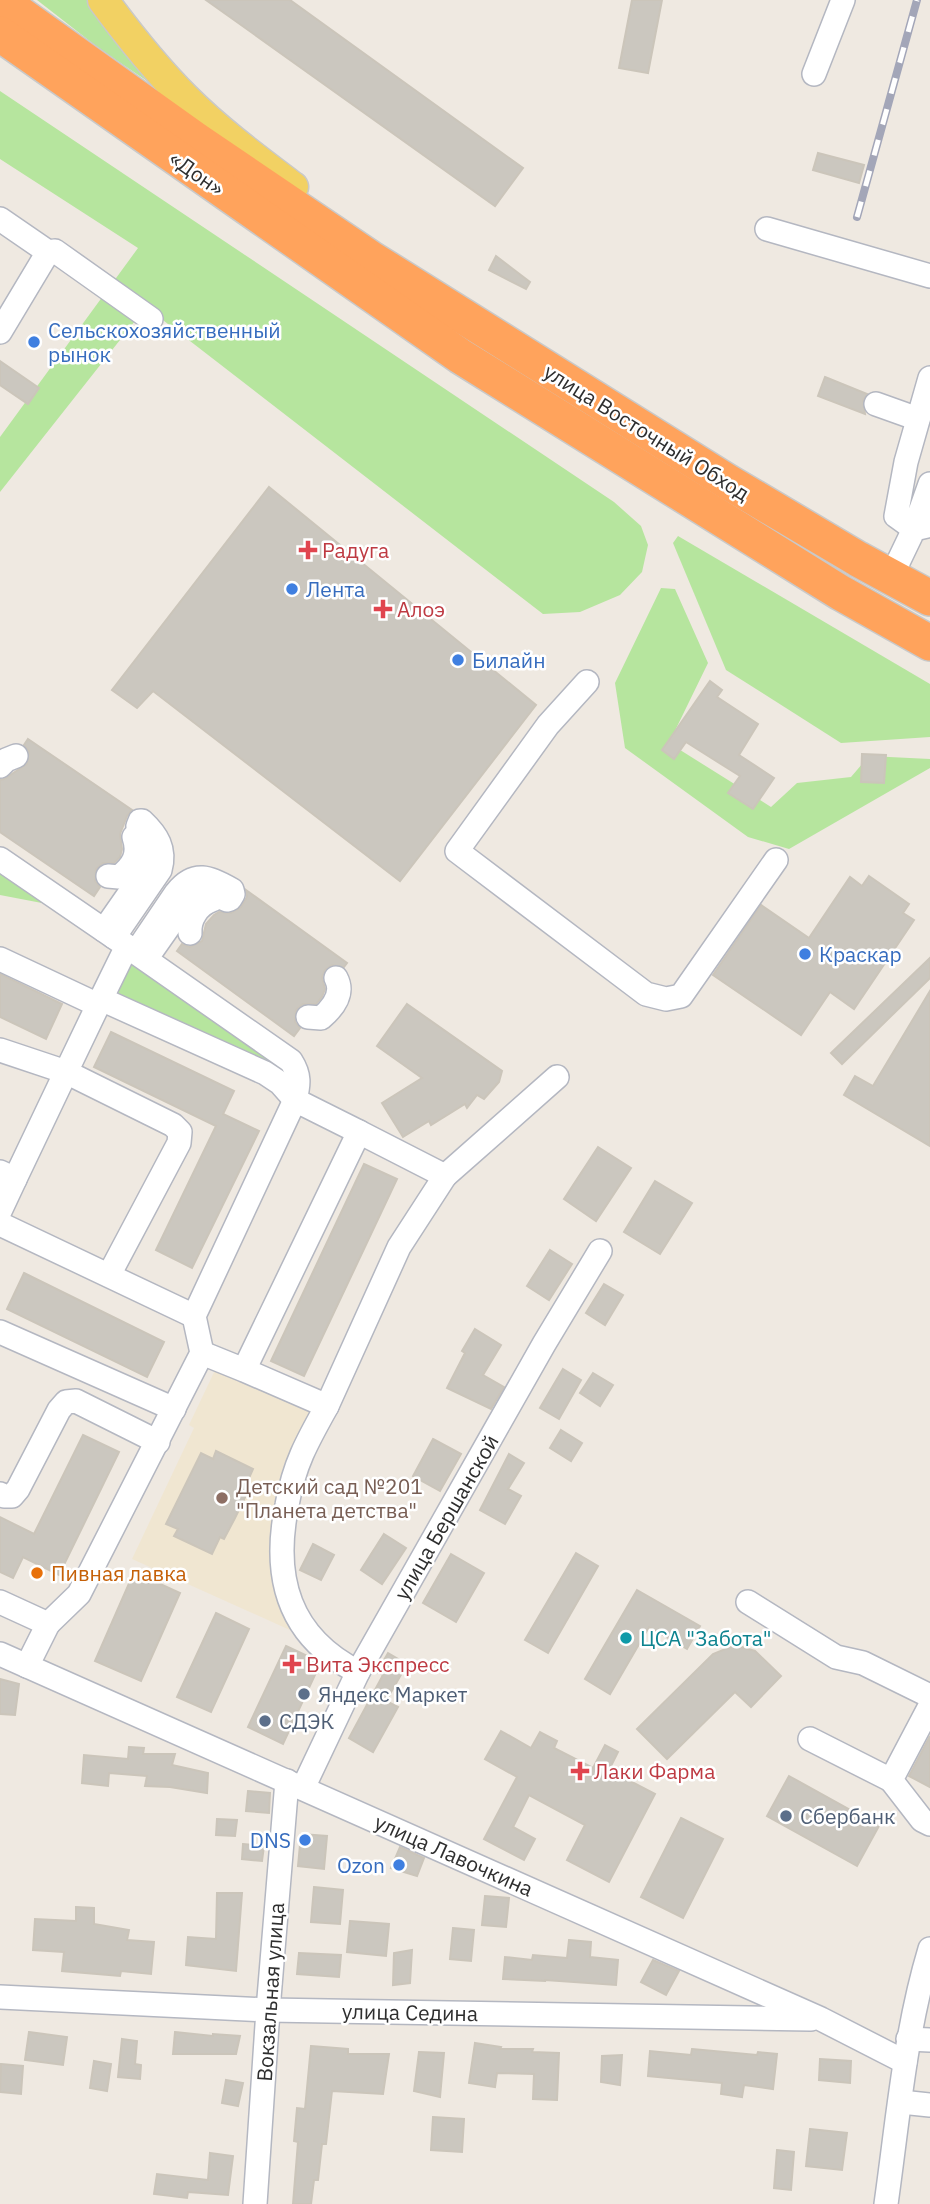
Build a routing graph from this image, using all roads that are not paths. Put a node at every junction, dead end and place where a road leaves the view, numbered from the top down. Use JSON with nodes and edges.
{"nodes":[{"id":1,"x":103,"y":0,"type":"edge"},
{"id":2,"x":843,"y":0,"type":"edge"},
{"id":3,"x":0,"y":1,"type":"edge"},
{"id":4,"x":0,"y":34,"type":"edge"},
{"id":5,"x":0,"y":50,"type":"edge"},
{"id":6,"x":814,"y":74,"type":"dead end"},
{"id":7,"x":97,"y":104,"type":"junction"},
{"id":8,"x":0,"y":219,"type":"edge"},
{"id":9,"x":767,"y":229,"type":"dead end"},
{"id":10,"x":48,"y":253,"type":"junction"},
{"id":11,"x":370,"y":258,"type":"junction"},
{"id":12,"x":930,"y":276,"type":"edge"},
{"id":13,"x":394,"y":310,"type":"joint"},
{"id":14,"x":151,"y":319,"type":"dead end"},
{"id":15,"x":0,"y":332,"type":"edge"},
{"id":16,"x":930,"y":379,"type":"edge"},
{"id":17,"x":876,"y":404,"type":"dead end"},
{"id":18,"x":918,"y":419,"type":"junction"},
{"id":19,"x":930,"y":484,"type":"edge"},
{"id":20,"x":922,"y":527,"type":"edge"},
{"id":21,"x":891,"y":577,"type":"junction"},
{"id":22,"x":930,"y":598,"type":"edge"},
{"id":23,"x":930,"y":643,"type":"edge"},
{"id":24,"x":587,"y":682,"type":"dead end"},
{"id":25,"x":134,"y":837,"type":"dead end"},
{"id":26,"x":0,"y":859,"type":"edge"},
{"id":27,"x":776,"y":860,"type":"dead end"},
{"id":28,"x":108,"y":876,"type":"dead end"},
{"id":29,"x":214,"y":900,"type":"dead end"},
{"id":30,"x":190,"y":933,"type":"dead end"},
{"id":31,"x":125,"y":945,"type":"junction"},
{"id":32,"x":0,"y":959,"type":"edge"},
{"id":33,"x":336,"y":978,"type":"dead end"},
{"id":34,"x":100,"y":1002,"type":"junction"},
{"id":35,"x":308,"y":1017,"type":"dead end"},
{"id":36,"x":0,"y":1051,"type":"edge"},
{"id":37,"x":66,"y":1072,"type":"junction"},
{"id":38,"x":556,"y":1077,"type":"dead end"},
{"id":39,"x":295,"y":1100,"type":"junction"},
{"id":40,"x":359,"y":1132,"type":"junction"},
{"id":41,"x":7,"y":1176,"type":"edge"},
{"id":42,"x":444,"y":1177,"type":"junction"},
{"id":43,"x":0,"y":1211,"type":"edge"},
{"id":44,"x":0,"y":1224,"type":"edge"},
{"id":45,"x":600,"y":1251,"type":"dead end"},
{"id":46,"x":109,"y":1275,"type":"junction"},
{"id":47,"x":194,"y":1316,"type":"junction"},
{"id":48,"x":0,"y":1332,"type":"edge"},
{"id":49,"x":202,"y":1353,"type":"junction"},
{"id":50,"x":244,"y":1370,"type":"junction"},
{"id":51,"x":327,"y":1406,"type":"junction"},
{"id":52,"x":174,"y":1409,"type":"junction"},
{"id":53,"x":158,"y":1442,"type":"junction"},
{"id":54,"x":0,"y":1494,"type":"edge"},
{"id":55,"x":0,"y":1602,"type":"edge"},
{"id":56,"x":748,"y":1602,"type":"dead end"},
{"id":57,"x":48,"y":1624,"type":"junction"},
{"id":58,"x":0,"y":1654,"type":"edge"},
{"id":59,"x":27,"y":1666,"type":"junction"},
{"id":60,"x":358,"y":1672,"type":"junction"},
{"id":61,"x":930,"y":1696,"type":"edge"},
{"id":62,"x":930,"y":1706,"type":"edge"},
{"id":63,"x":810,"y":1739,"type":"dead end"},
{"id":64,"x":891,"y":1780,"type":"junction"},
{"id":65,"x":295,"y":1784,"type":"junction"},
{"id":66,"x":930,"y":1824,"type":"edge"},
{"id":67,"x":930,"y":1949,"type":"edge"},
{"id":68,"x":0,"y":1997,"type":"edge"},
{"id":69,"x":268,"y":2010,"type":"junction"},
{"id":70,"x":821,"y":2019,"type":"junction"},
{"id":71,"x":919,"y":2039,"type":"edge"},
{"id":72,"x":905,"y":2062,"type":"junction"},
{"id":73,"x":901,"y":2102,"type":"junction"},
{"id":74,"x":930,"y":2105,"type":"edge"},
{"id":75,"x":256,"y":2204,"type":"edge"},
{"id":76,"x":886,"y":2204,"type":"edge"}],
"edges":[{"from":1,"to":11,"type":"main road"},
{"from":2,"to":6,"type":"street"},
{"from":3,"to":11,"type":"highway","name":"«Дон»"},
{"from":4,"to":7,"type":"highway","name":"«Дон»"},
{"from":5,"to":7,"type":"main road"},
{"from":7,"to":13,"type":"highway","name":"«Дон»"},
{"from":8,"to":10,"type":"street"},
{"from":9,"to":12,"type":"street"},
{"from":10,"to":14,"type":"street"},
{"from":10,"to":15,"type":"street"},
{"from":11,"to":21,"type":"highway","name":"улица Восточный Обход"},
{"from":13,"to":23,"type":"highway","name":"улица Восточный Обход"},
{"from":16,"to":18,"type":"street"},
{"from":17,"to":18,"type":"street"},
{"from":18,"to":20,"type":"street"},
{"from":19,"to":20,"type":"street"},
{"from":20,"to":21,"type":"street"},
{"from":21,"to":22,"type":"highway","name":"улица Восточный Обход"},
{"from":24,"to":27,"type":"street"},
{"from":25,"to":28,"type":"street"},
{"from":26,"to":31,"type":"street"},
{"from":29,"to":30,"type":"street"},
{"from":31,"to":34,"type":"street"},
{"from":31,"to":39,"type":"street"},
{"from":32,"to":34,"type":"street"},
{"from":33,"to":35,"type":"street"},
{"from":34,"to":37,"type":"street"},
{"from":34,"to":39,"type":"street"},
{"from":36,"to":37,"type":"street"},
{"from":37,"to":41,"type":"street"},
{"from":37,"to":46,"type":"street"},
{"from":38,"to":42,"type":"street"},
{"from":39,"to":40,"type":"street"},
{"from":39,"to":47,"type":"street"},
{"from":40,"to":42,"type":"street"},
{"from":40,"to":50,"type":"street"},
{"from":41,"to":43,"type":"street"},
{"from":42,"to":51,"type":"street"},
{"from":44,"to":46,"type":"street"},
{"from":45,"to":60,"type":"street","name":"улица Бершанской"},
{"from":46,"to":47,"type":"street"},
{"from":47,"to":49,"type":"street"},
{"from":48,"to":52,"type":"street"},
{"from":49,"to":50,"type":"street"},
{"from":49,"to":52,"type":"street"},
{"from":50,"to":51,"type":"street"},
{"from":51,"to":60,"type":"street"},
{"from":52,"to":53,"type":"street"},
{"from":53,"to":54,"type":"street"},
{"from":53,"to":57,"type":"street"},
{"from":55,"to":57,"type":"street"},
{"from":56,"to":61,"type":"street"},
{"from":57,"to":59,"type":"street"},
{"from":58,"to":59,"type":"street","name":"улица Лавочкина"},
{"from":59,"to":65,"type":"street","name":"улица Лавочкина"},
{"from":60,"to":65,"type":"street","name":"улица Бершанской"},
{"from":62,"to":64,"type":"street"},
{"from":63,"to":64,"type":"street"},
{"from":64,"to":66,"type":"street"},
{"from":65,"to":69,"type":"street","name":"Вокзальная улица"},
{"from":65,"to":70,"type":"street","name":"улица Лавочкина"},
{"from":67,"to":71,"type":"street"},
{"from":68,"to":69,"type":"street","name":"улица Седина"},
{"from":69,"to":70,"type":"street","name":"улица Седина"},
{"from":69,"to":75,"type":"street","name":"Вокзальная улица"},
{"from":70,"to":72,"type":"street","name":"улица Лавочкина"},
{"from":71,"to":72,"type":"street"},
{"from":72,"to":73,"type":"street"},
{"from":73,"to":74,"type":"street"},
{"from":73,"to":76,"type":"street"}]}
